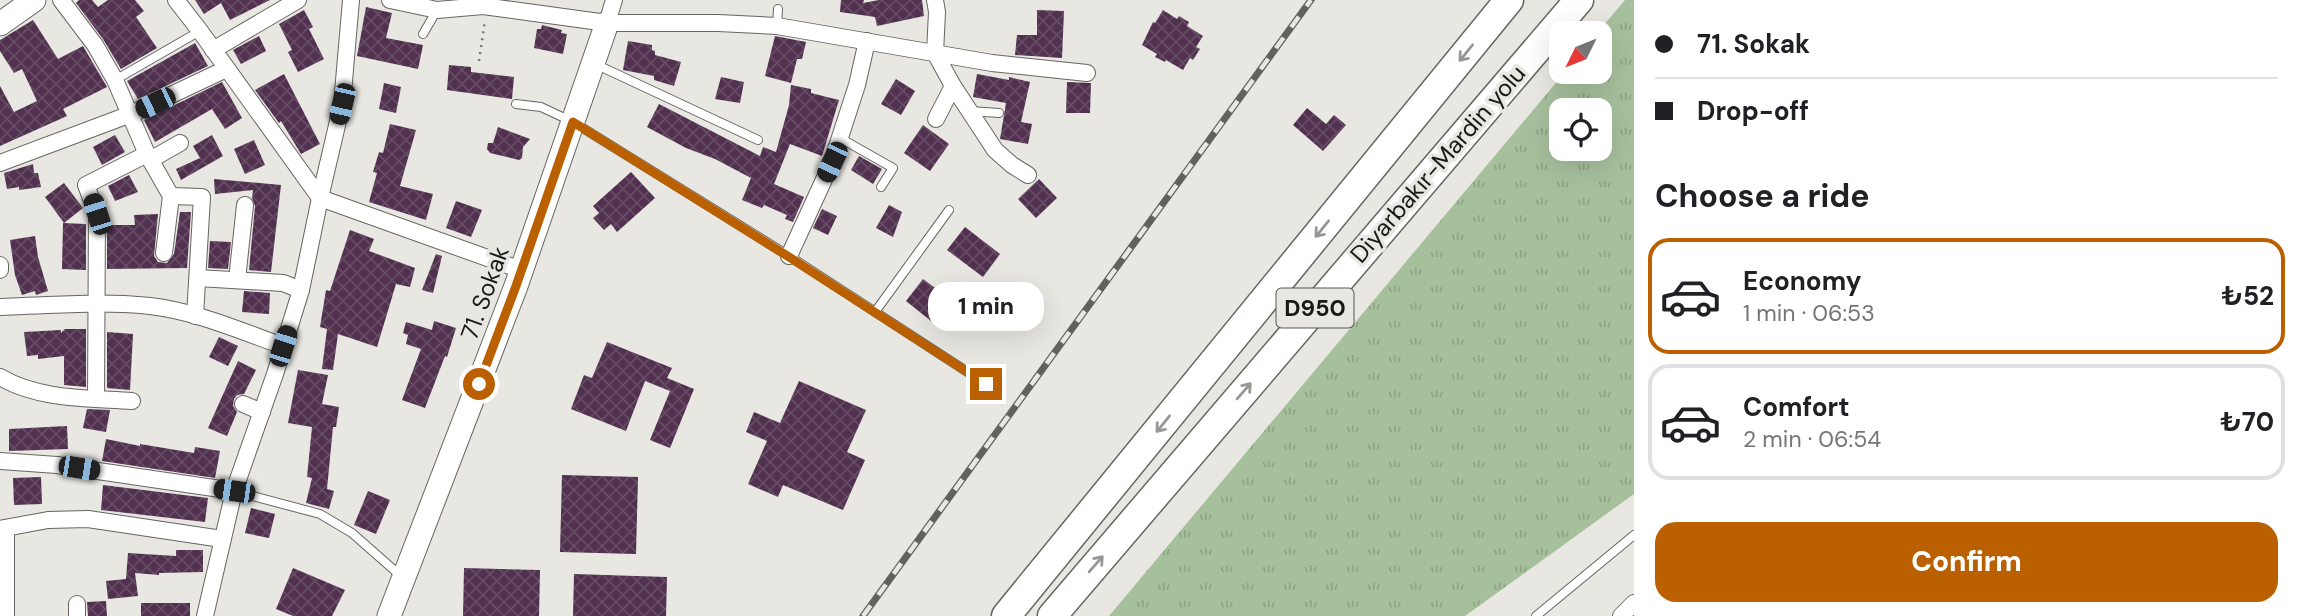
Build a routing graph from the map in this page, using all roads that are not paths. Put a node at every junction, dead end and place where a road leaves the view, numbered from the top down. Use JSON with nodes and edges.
{"nodes":[{"id":1,"x":34,"y":0,"type":"edge"},
{"id":2,"x":61,"y":0,"type":"edge"},
{"id":3,"x":176,"y":0,"type":"edge"},
{"id":4,"x":298,"y":0,"type":"edge"},
{"id":5,"x":351,"y":0,"type":"edge"},
{"id":6,"x":390,"y":0,"type":"edge"},
{"id":7,"x":614,"y":0,"type":"edge"},
{"id":8,"x":935,"y":0,"type":"edge"},
{"id":9,"x":1509,"y":0,"type":"edge"},
{"id":10,"x":1579,"y":0,"type":"edge"},
{"id":11,"x":482,"y":3,"type":"edge"},
{"id":12,"x":778,"y":9,"type":"dead end"},
{"id":13,"x":436,"y":10,"type":"junction"},
{"id":14,"x":607,"y":23,"type":"junction"},
{"id":15,"x":0,"y":24,"type":"edge"},
{"id":16,"x":777,"y":26,"type":"junction"},
{"id":17,"x":200,"y":31,"type":"junction"},
{"id":18,"x":423,"y":34,"type":"dead end"},
{"id":19,"x":867,"y":41,"type":"junction"},
{"id":20,"x":213,"y":50,"type":"junction"},
{"id":21,"x":935,"y":52,"type":"junction"},
{"id":22,"x":593,"y":63,"type":"junction"},
{"id":23,"x":226,"y":69,"type":"junction"},
{"id":24,"x":1087,"y":73,"type":"dead end"},
{"id":25,"x":115,"y":80,"type":"junction"},
{"id":26,"x":953,"y":86,"type":"junction"},
{"id":27,"x":516,"y":104,"type":"dead end"},
{"id":28,"x":970,"y":111,"type":"junction"},
{"id":29,"x":999,"y":113,"type":"dead end"},
{"id":30,"x":131,"y":114,"type":"junction"},
{"id":31,"x":936,"y":119,"type":"dead end"},
{"id":32,"x":573,"y":122,"type":"junction"},
{"id":33,"x":840,"y":138,"type":"junction"},
{"id":34,"x":758,"y":140,"type":"dead end"},
{"id":35,"x":180,"y":143,"type":"dead end"},
{"id":36,"x":148,"y":157,"type":"junction"},
{"id":37,"x":0,"y":163,"type":"edge"},
{"id":38,"x":1028,"y":175,"type":"dead end"},
{"id":39,"x":881,"y":187,"type":"dead end"},
{"id":40,"x":171,"y":196,"type":"junction"},
{"id":41,"x":320,"y":198,"type":"junction"},
{"id":42,"x":246,"y":205,"type":"dead end"},
{"id":43,"x":949,"y":210,"type":"dead end"},
{"id":44,"x":164,"y":253,"type":"dead end"},
{"id":45,"x":789,"y":257,"type":"junction"},
{"id":46,"x":0,"y":265,"type":"edge"},
{"id":47,"x":0,"y":270,"type":"edge"},
{"id":48,"x":521,"y":270,"type":"junction"},
{"id":49,"x":198,"y":278,"type":"junction"},
{"id":50,"x":237,"y":280,"type":"junction"},
{"id":51,"x":301,"y":289,"type":"junction"},
{"id":52,"x":98,"y":303,"type":"junction"},
{"id":53,"x":0,"y":307,"type":"edge"},
{"id":54,"x":875,"y":312,"type":"junction"},
{"id":55,"x":195,"y":316,"type":"junction"},
{"id":56,"x":283,"y":346,"type":"junction"},
{"id":57,"x":0,"y":377,"type":"edge"},
{"id":58,"x":986,"y":384,"type":"dead end"},
{"id":59,"x":96,"y":398,"type":"junction"},
{"id":60,"x":132,"y":401,"type":"dead end"},
{"id":61,"x":243,"y":404,"type":"dead end"},
{"id":62,"x":262,"y":412,"type":"junction"},
{"id":63,"x":0,"y":461,"type":"edge"},
{"id":64,"x":234,"y":491,"type":"junction"},
{"id":65,"x":3,"y":528,"type":"edge"},
{"id":66,"x":1634,"y":536,"type":"edge"},
{"id":67,"x":222,"y":539,"type":"junction"},
{"id":68,"x":405,"y":580,"type":"junction"},
{"id":69,"x":1634,"y":603,"type":"edge"},
{"id":70,"x":6,"y":616,"type":"edge"},
{"id":71,"x":205,"y":616,"type":"edge"},
{"id":72,"x":389,"y":616,"type":"edge"},
{"id":73,"x":1006,"y":616,"type":"edge"},
{"id":74,"x":1052,"y":616,"type":"edge"},
{"id":75,"x":1536,"y":616,"type":"edge"},
{"id":76,"x":1621,"y":616,"type":"edge"}],
"edges":[{"from":1,"to":15,"type":"street"},
{"from":2,"to":25,"type":"street"},
{"from":3,"to":17,"type":"street"},
{"from":4,"to":20,"type":"street"},
{"from":5,"to":41,"type":"street"},
{"from":6,"to":13,"type":"street"},
{"from":7,"to":14,"type":"street"},
{"from":8,"to":21,"type":"street"},
{"from":9,"to":73,"type":"highway","name":"Diyarbakır-Mardin yolu","number":"D950","one_way":true},
{"from":74,"to":10,"type":"highway","name":"Diyarbakır-Mardin yolu","number":"D950","one_way":true},
{"from":11,"to":13,"type":"street"},
{"from":11,"to":14,"type":"street"},
{"from":12,"to":16,"type":"lane"},
{"from":13,"to":18,"type":"lane"},
{"from":14,"to":16,"type":"street"},
{"from":14,"to":22,"type":"street","name":"71. Sokak"},
{"from":16,"to":19,"type":"street"},
{"from":17,"to":20,"type":"street"},
{"from":17,"to":25,"type":"lane"},
{"from":19,"to":21,"type":"street"},
{"from":19,"to":33,"type":"street"},
{"from":20,"to":23,"type":"street"},
{"from":21,"to":24,"type":"street"},
{"from":21,"to":26,"type":"street"},
{"from":22,"to":32,"type":"street","name":"71. Sokak"},
{"from":22,"to":34,"type":"lane"},
{"from":23,"to":30,"type":"street"},
{"from":23,"to":41,"type":"street"},
{"from":25,"to":30,"type":"street"},
{"from":26,"to":28,"type":"street"},
{"from":26,"to":31,"type":"street"},
{"from":27,"to":32,"type":"lane"},
{"from":28,"to":29,"type":"lane"},
{"from":28,"to":38,"type":"street"},
{"from":30,"to":36,"type":"street"},
{"from":30,"to":37,"type":"street"},
{"from":32,"to":45,"type":"lane"},
{"from":32,"to":48,"type":"street","name":"71. Sokak"},
{"from":33,"to":39,"type":"lane"},
{"from":33,"to":45,"type":"street"},
{"from":35,"to":36,"type":"street"},
{"from":36,"to":40,"type":"street"},
{"from":36,"to":52,"type":"street"},
{"from":40,"to":44,"type":"street"},
{"from":40,"to":49,"type":"street"},
{"from":41,"to":48,"type":"street"},
{"from":41,"to":51,"type":"street"},
{"from":42,"to":50,"type":"street"},
{"from":43,"to":54,"type":"lane"},
{"from":45,"to":54,"type":"lane"},
{"from":46,"to":47,"type":"street"},
{"from":48,"to":68,"type":"street","name":"71. Sokak"},
{"from":49,"to":50,"type":"street"},
{"from":49,"to":55,"type":"street"},
{"from":50,"to":51,"type":"street"},
{"from":51,"to":56,"type":"street"},
{"from":52,"to":53,"type":"street"},
{"from":52,"to":55,"type":"street"},
{"from":52,"to":59,"type":"street"},
{"from":54,"to":58,"type":"lane"},
{"from":55,"to":56,"type":"street"},
{"from":56,"to":62,"type":"street"},
{"from":57,"to":59,"type":"street"},
{"from":59,"to":60,"type":"street"},
{"from":61,"to":62,"type":"street"},
{"from":62,"to":64,"type":"street"},
{"from":63,"to":64,"type":"street"},
{"from":64,"to":67,"type":"street"},
{"from":64,"to":68,"type":"lane"},
{"from":65,"to":67,"type":"street"},
{"from":65,"to":70,"type":"street"},
{"from":66,"to":75,"type":"lane"},
{"from":67,"to":71,"type":"street"},
{"from":68,"to":72,"type":"street","name":"71. Sokak"},
{"from":69,"to":76,"type":"street"}]}
